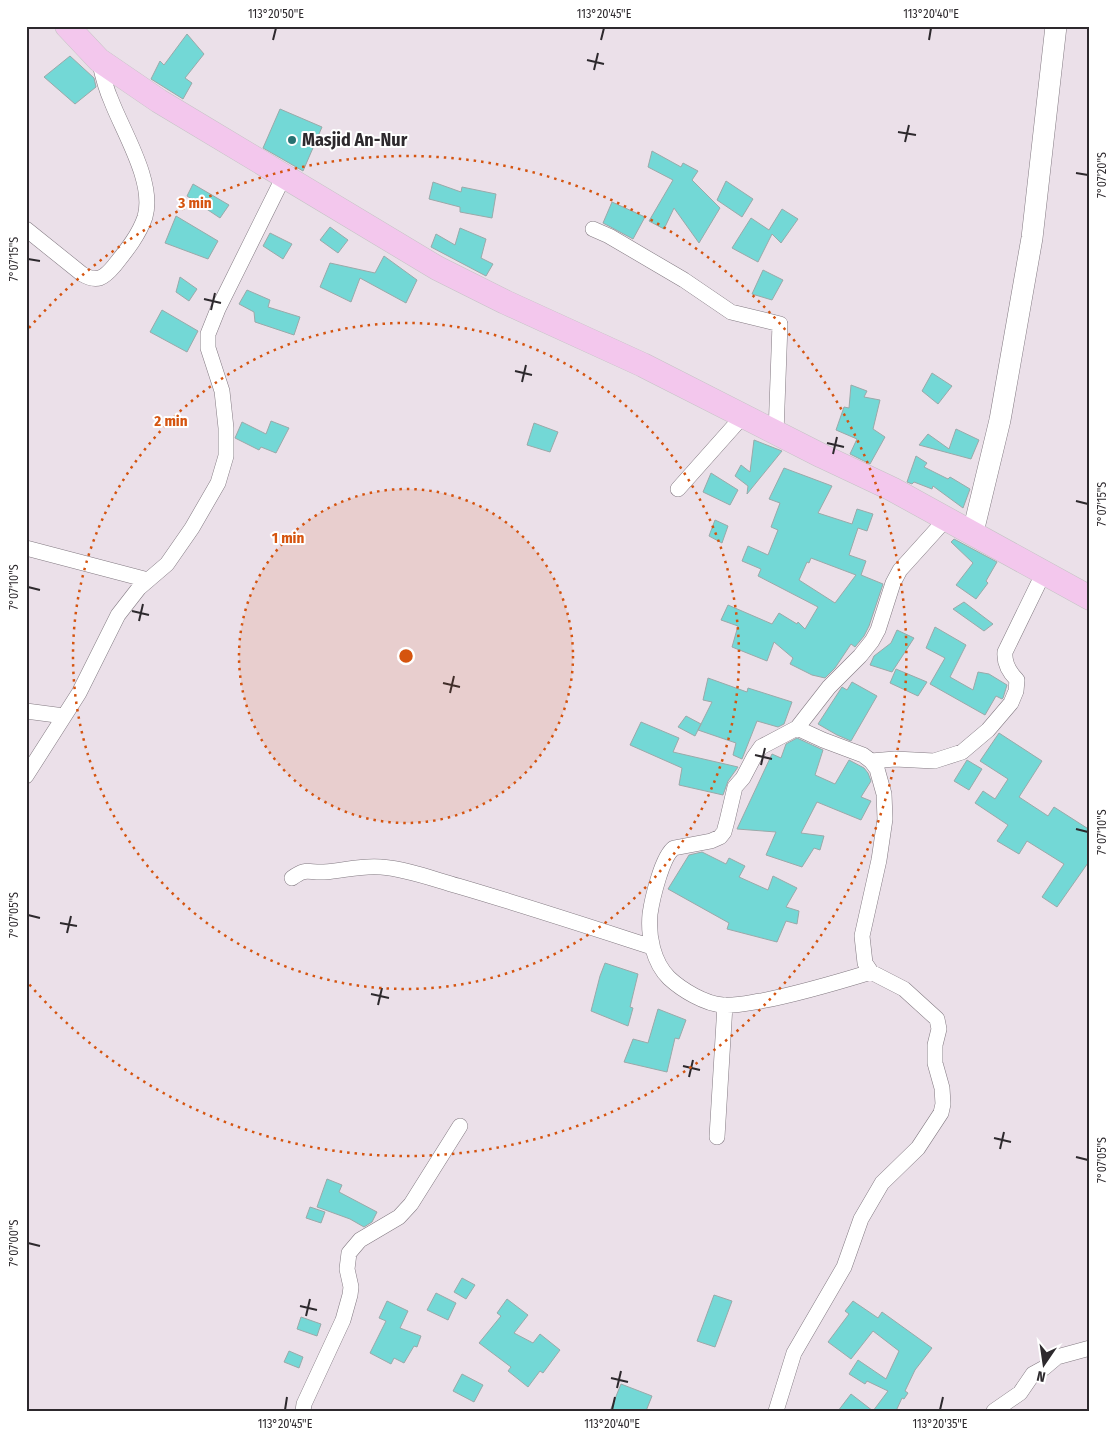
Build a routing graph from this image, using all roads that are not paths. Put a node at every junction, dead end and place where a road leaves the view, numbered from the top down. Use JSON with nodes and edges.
{"nodes":[{"id":1,"x":67,"y":26,"type":"edge"},
{"id":2,"x":1056,"y":26,"type":"edge"},
{"id":3,"x":99,"y":60,"type":"junction"},
{"id":4,"x":284,"y":176,"type":"junction"},
{"id":5,"x":26,"y":229,"type":"edge"},
{"id":6,"x":593,"y":229,"type":"dead end"},
{"id":7,"x":743,"y":416,"type":"junction"},
{"id":8,"x":776,"y":433,"type":"junction"},
{"id":9,"x":678,"y":489,"type":"dead end"},
{"id":10,"x":946,"y":518,"type":"junction"},
{"id":11,"x":973,"y":532,"type":"junction"},
{"id":12,"x":26,"y":548,"type":"edge"},
{"id":13,"x":1044,"y":572,"type":"junction"},
{"id":14,"x":148,"y":580,"type":"junction"},
{"id":15,"x":1090,"y":598,"type":"edge"},
{"id":16,"x":26,"y":711,"type":"edge"},
{"id":17,"x":64,"y":716,"type":"junction"},
{"id":18,"x":797,"y":728,"type":"junction"},
{"id":19,"x":871,"y":761,"type":"junction"},
{"id":20,"x":26,"y":776,"type":"edge"},
{"id":21,"x":292,"y":878,"type":"dead end"},
{"id":22,"x":652,"y":947,"type":"junction"},
{"id":23,"x":871,"y":972,"type":"junction"},
{"id":24,"x":725,"y":1005,"type":"junction"},
{"id":25,"x":460,"y":1126,"type":"dead end"},
{"id":26,"x":717,"y":1137,"type":"dead end"},
{"id":27,"x":1090,"y":1348,"type":"edge"},
{"id":28,"x":304,"y":1411,"type":"edge"},
{"id":29,"x":776,"y":1411,"type":"edge"},
{"id":30,"x":994,"y":1411,"type":"edge"}],
"edges":[{"from":1,"to":3,"type":"main road"},
{"from":2,"to":11,"type":"street"},
{"from":3,"to":4,"type":"main road"},
{"from":3,"to":5,"type":"street"},
{"from":4,"to":7,"type":"main road"},
{"from":4,"to":14,"type":"street"},
{"from":6,"to":8,"type":"street"},
{"from":7,"to":8,"type":"main road"},
{"from":7,"to":9,"type":"street"},
{"from":8,"to":10,"type":"main road"},
{"from":10,"to":11,"type":"main road"},
{"from":10,"to":18,"type":"street"},
{"from":11,"to":13,"type":"main road"},
{"from":12,"to":14,"type":"street"},
{"from":13,"to":15,"type":"main road"},
{"from":13,"to":19,"type":"street"},
{"from":14,"to":17,"type":"street"},
{"from":16,"to":17,"type":"street"},
{"from":17,"to":20,"type":"street"},
{"from":18,"to":19,"type":"street"},
{"from":18,"to":22,"type":"street"},
{"from":19,"to":23,"type":"street"},
{"from":21,"to":22,"type":"street"},
{"from":22,"to":24,"type":"street"},
{"from":23,"to":24,"type":"street"},
{"from":23,"to":29,"type":"street"},
{"from":24,"to":26,"type":"street"},
{"from":25,"to":28,"type":"street"},
{"from":27,"to":30,"type":"street"}]}
